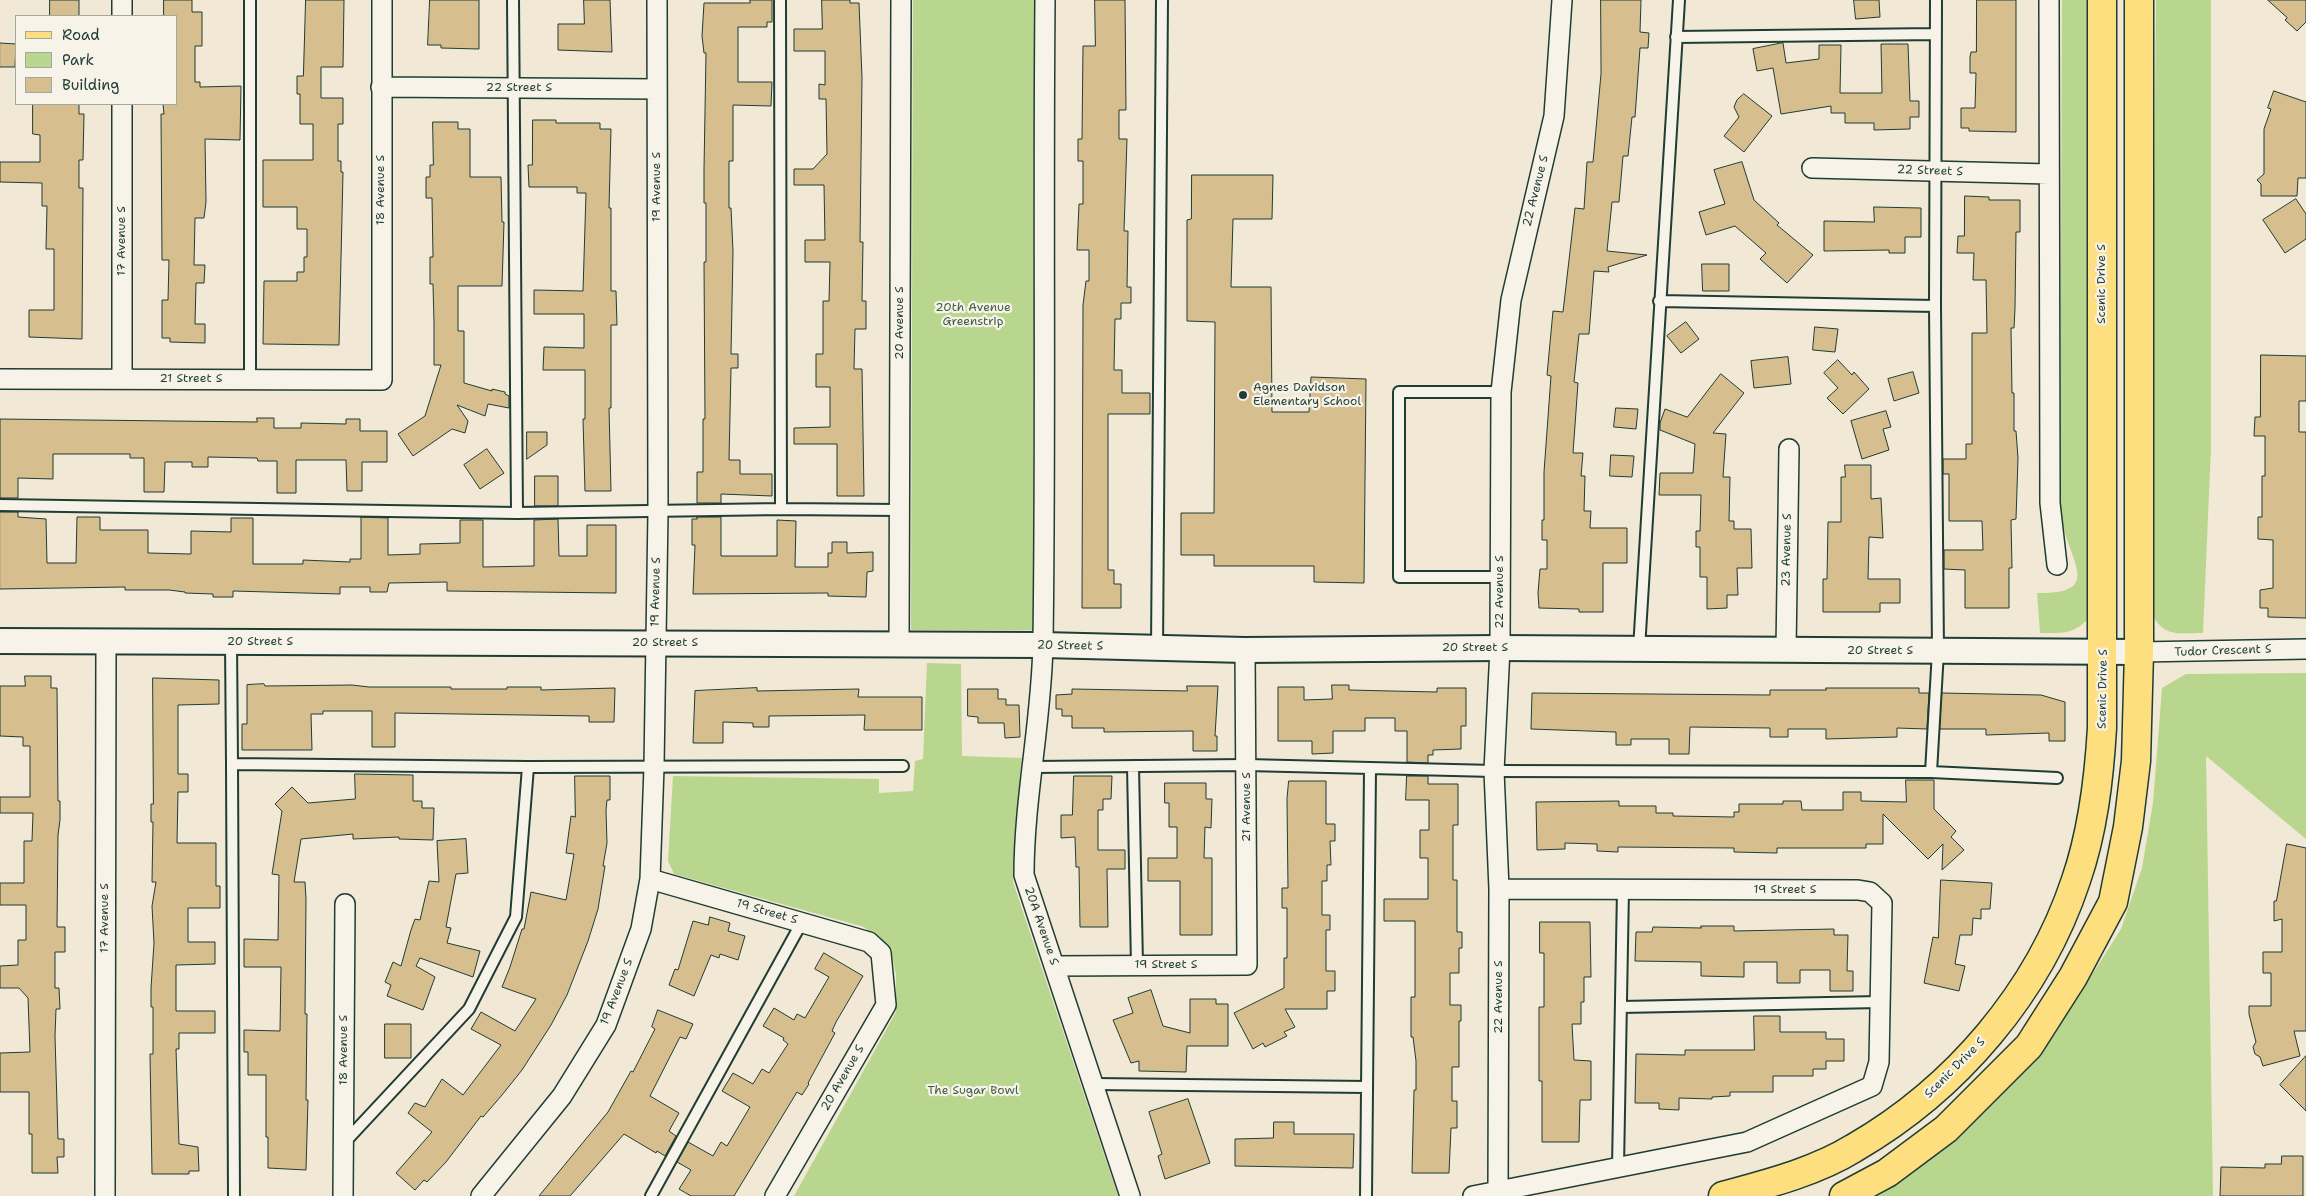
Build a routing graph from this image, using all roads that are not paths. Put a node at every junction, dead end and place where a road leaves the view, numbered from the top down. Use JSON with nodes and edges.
{"nodes":[{"id":1,"x":122,"y":0,"type":"edge"},
{"id":2,"x":250,"y":0,"type":"edge"},
{"id":3,"x":382,"y":0,"type":"edge"},
{"id":4,"x":513,"y":0,"type":"edge"},
{"id":5,"x":657,"y":0,"type":"edge"},
{"id":6,"x":780,"y":0,"type":"edge"},
{"id":7,"x":901,"y":0,"type":"edge"},
{"id":8,"x":1045,"y":0,"type":"edge"},
{"id":9,"x":1162,"y":0,"type":"edge"},
{"id":10,"x":1562,"y":0,"type":"edge"},
{"id":11,"x":1679,"y":0,"type":"edge"},
{"id":12,"x":1936,"y":0,"type":"edge"},
{"id":13,"x":2049,"y":0,"type":"edge"},
{"id":14,"x":2102,"y":0,"type":"edge"},
{"id":15,"x":2139,"y":0,"type":"edge"},
{"id":16,"x":122,"y":15,"type":"edge"},
{"id":17,"x":1936,"y":34,"type":"junction"},
{"id":18,"x":1676,"y":37,"type":"junction"},
{"id":19,"x":381,"y":87,"type":"junction"},
{"id":20,"x":515,"y":88,"type":"junction"},
{"id":21,"x":657,"y":89,"type":"junction"},
{"id":22,"x":122,"y":105,"type":"edge"},
{"id":23,"x":1812,"y":168,"type":"dead end"},
{"id":24,"x":1936,"y":171,"type":"junction"},
{"id":25,"x":2048,"y":174,"type":"junction"},
{"id":26,"x":1659,"y":301,"type":"junction"},
{"id":27,"x":1935,"y":306,"type":"junction"},
{"id":28,"x":122,"y":378,"type":"junction"},
{"id":29,"x":0,"y":379,"type":"edge"},
{"id":30,"x":250,"y":379,"type":"junction"},
{"id":31,"x":382,"y":380,"type":"joint"},
{"id":32,"x":1501,"y":392,"type":"junction"},
{"id":33,"x":1789,"y":449,"type":"dead end"},
{"id":34,"x":0,"y":505,"type":"edge"},
{"id":35,"x":781,"y":509,"type":"junction"},
{"id":36,"x":900,"y":510,"type":"junction"},
{"id":37,"x":658,"y":512,"type":"junction"},
{"id":38,"x":518,"y":513,"type":"junction"},
{"id":39,"x":2057,"y":565,"type":"dead end"},
{"id":40,"x":1500,"y":577,"type":"junction"},
{"id":41,"x":0,"y":641,"type":"edge"},
{"id":42,"x":106,"y":641,"type":"junction"},
{"id":43,"x":231,"y":642,"type":"junction"},
{"id":44,"x":656,"y":643,"type":"junction"},
{"id":45,"x":1043,"y":645,"type":"junction"},
{"id":46,"x":899,"y":646,"type":"junction"},
{"id":47,"x":1157,"y":648,"type":"junction"},
{"id":48,"x":1500,"y":648,"type":"junction"},
{"id":49,"x":1639,"y":649,"type":"junction"},
{"id":50,"x":2306,"y":649,"type":"edge"},
{"id":51,"x":1245,"y":650,"type":"junction"},
{"id":52,"x":1786,"y":650,"type":"junction"},
{"id":53,"x":1938,"y":651,"type":"junction"},
{"id":54,"x":2104,"y":652,"type":"junction"},
{"id":55,"x":2139,"y":652,"type":"junction"},
{"id":56,"x":232,"y":764,"type":"junction"},
{"id":57,"x":1247,"y":765,"type":"junction"},
{"id":58,"x":903,"y":766,"type":"dead end"},
{"id":59,"x":1133,"y":766,"type":"junction"},
{"id":60,"x":528,"y":767,"type":"junction"},
{"id":61,"x":654,"y":767,"type":"junction"},
{"id":62,"x":1033,"y":767,"type":"junction"},
{"id":63,"x":1370,"y":770,"type":"junction"},
{"id":64,"x":1494,"y":771,"type":"junction"},
{"id":65,"x":1930,"y":772,"type":"junction"},
{"id":66,"x":2057,"y":778,"type":"dead end"},
{"id":67,"x":650,"y":879,"type":"junction"},
{"id":68,"x":1499,"y":889,"type":"junction"},
{"id":69,"x":1623,"y":889,"type":"junction"},
{"id":70,"x":345,"y":904,"type":"dead end"},
{"id":71,"x":802,"y":922,"type":"junction"},
{"id":72,"x":881,"y":953,"type":"joint"},
{"id":73,"x":1137,"y":965,"type":"junction"},
{"id":74,"x":1247,"y":965,"type":"joint"},
{"id":75,"x":1055,"y":966,"type":"junction"},
{"id":76,"x":1880,"y":1002,"type":"junction"},
{"id":77,"x":1621,"y":1008,"type":"junction"},
{"id":78,"x":1094,"y":1084,"type":"junction"},
{"id":79,"x":1368,"y":1087,"type":"junction"},
{"id":80,"x":343,"y":1144,"type":"junction"},
{"id":81,"x":1618,"y":1167,"type":"junction"},
{"id":82,"x":1498,"y":1190,"type":"junction"},
{"id":83,"x":105,"y":1196,"type":"edge"},
{"id":84,"x":234,"y":1196,"type":"edge"},
{"id":85,"x":343,"y":1196,"type":"edge"},
{"id":86,"x":481,"y":1196,"type":"edge"},
{"id":87,"x":652,"y":1196,"type":"edge"},
{"id":88,"x":775,"y":1196,"type":"edge"},
{"id":89,"x":1130,"y":1196,"type":"edge"},
{"id":90,"x":1366,"y":1196,"type":"edge"},
{"id":91,"x":1473,"y":1196,"type":"edge"},
{"id":92,"x":1723,"y":1196,"type":"edge"},
{"id":93,"x":1844,"y":1196,"type":"edge"}],
"edges":[{"from":1,"to":16,"type":"street"},
{"from":2,"to":30,"type":"lane"},
{"from":3,"to":19,"type":"street","name":"18 Avenue S"},
{"from":4,"to":20,"type":"lane"},
{"from":5,"to":21,"type":"street","name":"19 Avenue S"},
{"from":6,"to":35,"type":"lane"},
{"from":7,"to":36,"type":"street","name":"20 Avenue S"},
{"from":8,"to":45,"type":"street"},
{"from":9,"to":47,"type":"lane"},
{"from":10,"to":32,"type":"street","name":"22 Avenue S"},
{"from":11,"to":18,"type":"lane"},
{"from":12,"to":17,"type":"lane"},
{"from":13,"to":25,"type":"street"},
{"from":14,"to":54,"type":"main road","name":"Scenic Drive S"},
{"from":15,"to":55,"type":"main road"},
{"from":17,"to":18,"type":"lane"},
{"from":17,"to":24,"type":"lane"},
{"from":18,"to":26,"type":"lane"},
{"from":19,"to":20,"type":"street","name":"22 Street S"},
{"from":19,"to":31,"type":"street","name":"18 Avenue S"},
{"from":20,"to":21,"type":"street","name":"22 Street S"},
{"from":20,"to":38,"type":"lane"},
{"from":21,"to":37,"type":"street","name":"19 Avenue S"},
{"from":22,"to":28,"type":"street","name":"17 Avenue S"},
{"from":23,"to":24,"type":"street","name":"22 Street S"},
{"from":24,"to":25,"type":"street","name":"22 Street S"},
{"from":24,"to":27,"type":"lane"},
{"from":25,"to":39,"type":"street"},
{"from":26,"to":27,"type":"lane"},
{"from":26,"to":49,"type":"lane"},
{"from":27,"to":53,"type":"lane"},
{"from":28,"to":29,"type":"street","name":"21 Street S"},
{"from":28,"to":30,"type":"street","name":"21 Street S"},
{"from":30,"to":31,"type":"street","name":"21 Street S"},
{"from":32,"to":40,"type":"street","name":"22 Avenue S"},
{"from":32,"to":40,"type":"lane"},
{"from":33,"to":52,"type":"street","name":"23 Avenue S"},
{"from":34,"to":38,"type":"lane"},
{"from":35,"to":36,"type":"lane"},
{"from":35,"to":37,"type":"lane"},
{"from":36,"to":46,"type":"street","name":"20 Avenue S"},
{"from":37,"to":38,"type":"lane"},
{"from":37,"to":44,"type":"street","name":"19 Avenue S"},
{"from":40,"to":48,"type":"street","name":"22 Avenue S"},
{"from":41,"to":42,"type":"street","name":"20 Street S"},
{"from":42,"to":43,"type":"street","name":"20 Street S"},
{"from":42,"to":83,"type":"street","name":"17 Avenue S"},
{"from":43,"to":44,"type":"street","name":"20 Street S"},
{"from":43,"to":56,"type":"lane"},
{"from":44,"to":46,"type":"street","name":"20 Street S"},
{"from":44,"to":61,"type":"street","name":"19 Avenue S"},
{"from":45,"to":46,"type":"street","name":"20 Street S"},
{"from":45,"to":47,"type":"street","name":"20 Street S"},
{"from":45,"to":62,"type":"street","name":"20A Avenue S"},
{"from":47,"to":51,"type":"street","name":"20 Street S"},
{"from":48,"to":49,"type":"street","name":"20 Street S"},
{"from":48,"to":51,"type":"street","name":"20 Street S"},
{"from":48,"to":64,"type":"street","name":"22 Avenue S"},
{"from":49,"to":52,"type":"street","name":"20 Street S"},
{"from":50,"to":55,"type":"street","name":"Tudor Crescent S"},
{"from":51,"to":57,"type":"street","name":"21 Avenue S"},
{"from":52,"to":53,"type":"street","name":"20 Street S"},
{"from":53,"to":54,"type":"street","name":"20 Street S"},
{"from":53,"to":65,"type":"lane"},
{"from":54,"to":55,"type":"street","name":"20 Street S"},
{"from":54,"to":92,"type":"main road","name":"Scenic Drive S"},
{"from":55,"to":93,"type":"main road"},
{"from":56,"to":60,"type":"lane"},
{"from":56,"to":84,"type":"lane"},
{"from":57,"to":59,"type":"lane"},
{"from":57,"to":63,"type":"lane"},
{"from":57,"to":74,"type":"street","name":"21 Avenue S"},
{"from":58,"to":61,"type":"lane"},
{"from":59,"to":62,"type":"lane"},
{"from":59,"to":73,"type":"lane"},
{"from":60,"to":61,"type":"lane"},
{"from":60,"to":80,"type":"lane"},
{"from":61,"to":67,"type":"street","name":"19 Avenue S"},
{"from":62,"to":75,"type":"street","name":"20A Avenue S"},
{"from":63,"to":64,"type":"lane"},
{"from":63,"to":79,"type":"lane"},
{"from":64,"to":65,"type":"lane"},
{"from":64,"to":68,"type":"street","name":"22 Avenue S"},
{"from":65,"to":66,"type":"lane"},
{"from":67,"to":71,"type":"street","name":"19 Street S"},
{"from":67,"to":86,"type":"street","name":"19 Avenue S"},
{"from":68,"to":69,"type":"street","name":"19 Street S"},
{"from":68,"to":82,"type":"street","name":"22 Avenue S"},
{"from":69,"to":76,"type":"street","name":"19 Street S"},
{"from":69,"to":77,"type":"lane"},
{"from":70,"to":80,"type":"street","name":"18 Avenue S"},
{"from":71,"to":72,"type":"street","name":"19 Street S"},
{"from":71,"to":87,"type":"lane"},
{"from":72,"to":88,"type":"street","name":"20 Avenue S"},
{"from":73,"to":74,"type":"street","name":"19 Street S"},
{"from":73,"to":75,"type":"street","name":"19 Street S"},
{"from":75,"to":78,"type":"street","name":"20A Avenue S"},
{"from":76,"to":77,"type":"lane"},
{"from":76,"to":81,"type":"street","name":"19 Street S"},
{"from":77,"to":81,"type":"lane"},
{"from":78,"to":79,"type":"lane"},
{"from":78,"to":89,"type":"street","name":"20A Avenue S"},
{"from":79,"to":90,"type":"lane"},
{"from":80,"to":85,"type":"street","name":"18 Avenue S"},
{"from":81,"to":82,"type":"street"},
{"from":82,"to":91,"type":"street"}]}
